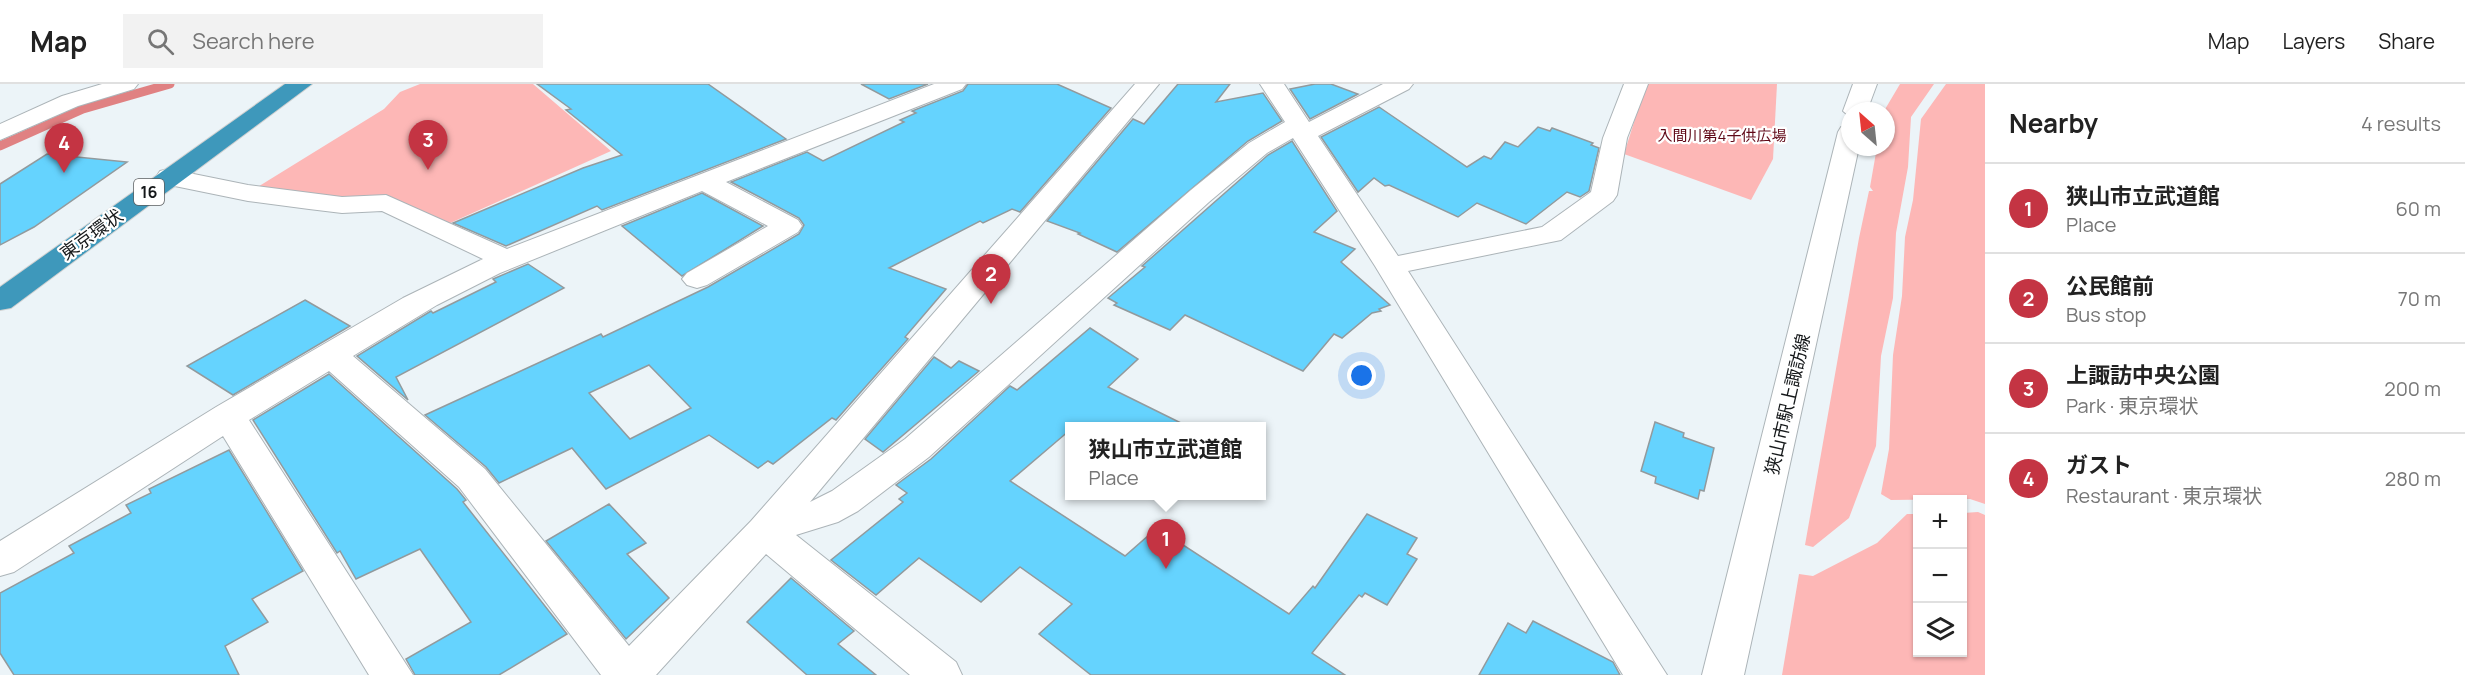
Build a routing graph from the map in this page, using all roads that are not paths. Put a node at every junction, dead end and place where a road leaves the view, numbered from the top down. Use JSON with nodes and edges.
{"nodes":[{"id":1,"x":126,"y":84,"type":"edge"},
{"id":2,"x":272,"y":84,"type":"edge"},
{"id":3,"x":300,"y":84,"type":"edge"},
{"id":4,"x":954,"y":84,"type":"edge"},
{"id":5,"x":1147,"y":84,"type":"edge"},
{"id":6,"x":1272,"y":84,"type":"edge"},
{"id":7,"x":1401,"y":84,"type":"edge"},
{"id":8,"x":1636,"y":84,"type":"edge"},
{"id":9,"x":1865,"y":84,"type":"edge"},
{"id":10,"x":1858,"y":102,"type":"edge"},
{"id":11,"x":1301,"y":129,"type":"junction"},
{"id":12,"x":0,"y":133,"type":"edge"},
{"id":13,"x":1844,"y":156,"type":"edge"},
{"id":14,"x":169,"y":177,"type":"junction"},
{"id":15,"x":703,"y":181,"type":"junction"},
{"id":16,"x":507,"y":260,"type":"junction"},
{"id":17,"x":1390,"y":266,"type":"junction"},
{"id":18,"x":0,"y":275,"type":"edge"},
{"id":19,"x":697,"y":279,"type":"dead end"},
{"id":20,"x":0,"y":301,"type":"edge"},
{"id":21,"x":331,"y":356,"type":"junction"},
{"id":22,"x":228,"y":415,"type":"junction"},
{"id":23,"x":764,"y":531,"type":"junction"},
{"id":24,"x":0,"y":561,"type":"edge"},
{"id":25,"x":392,"y":675,"type":"edge"},
{"id":26,"x":628,"y":675,"type":"edge"},
{"id":27,"x":941,"y":675,"type":"edge"},
{"id":28,"x":1646,"y":675,"type":"edge"},
{"id":29,"x":1723,"y":675,"type":"edge"}],
"edges":[{"from":1,"to":12,"type":"street"},
{"from":2,"to":18,"type":"highway","name":"東京環状","number":"16"},
{"from":3,"to":14,"type":"highway","name":"東京環状","number":"16"},
{"from":4,"to":15,"type":"street"},
{"from":5,"to":23,"type":"street"},
{"from":6,"to":11,"type":"street"},
{"from":7,"to":11,"type":"street"},
{"from":8,"to":17,"type":"street"},
{"from":9,"to":10,"type":"street"},
{"from":11,"to":17,"type":"street"},
{"from":11,"to":23,"type":"street"},
{"from":13,"to":29,"type":"street","name":"狭山市駅上諏訪線"},
{"from":14,"to":16,"type":"street"},
{"from":14,"to":20,"type":"highway","name":"東京環状","number":"16"},
{"from":15,"to":16,"type":"street"},
{"from":15,"to":19,"type":"street"},
{"from":16,"to":21,"type":"street"},
{"from":17,"to":28,"type":"street"},
{"from":21,"to":22,"type":"street"},
{"from":21,"to":26,"type":"street"},
{"from":22,"to":24,"type":"street"},
{"from":22,"to":25,"type":"street"},
{"from":23,"to":26,"type":"street"},
{"from":23,"to":27,"type":"street"}]}
